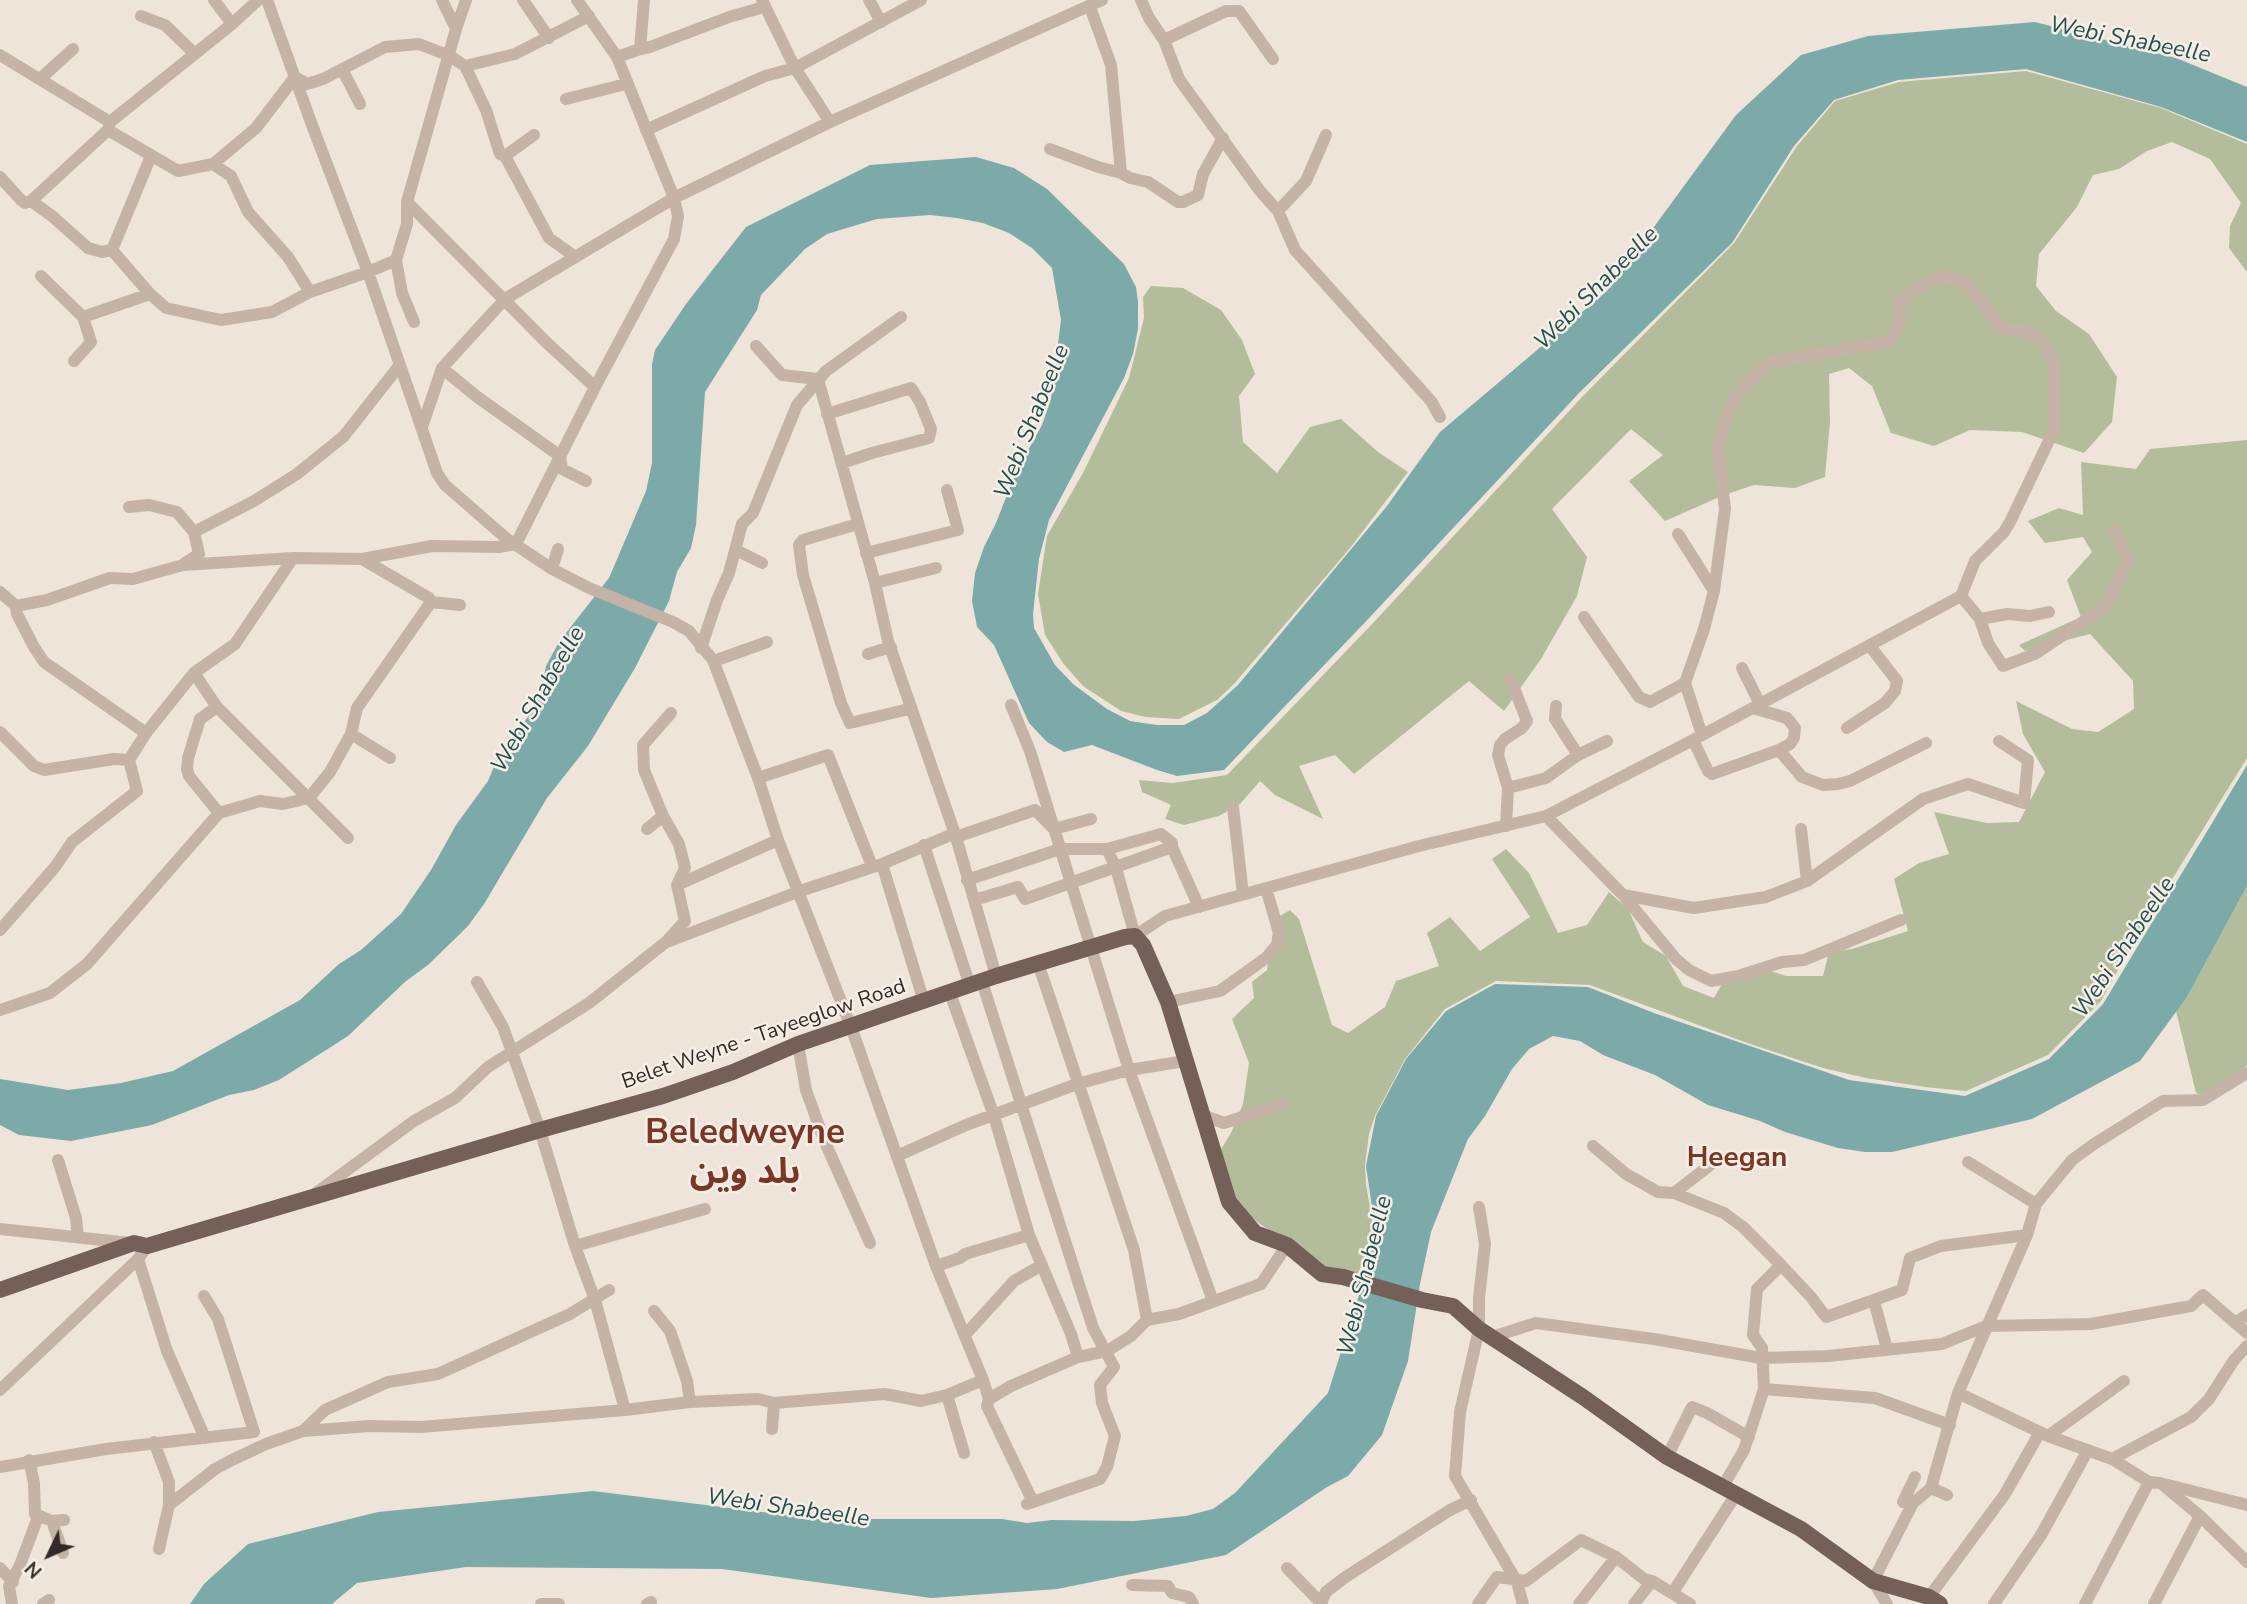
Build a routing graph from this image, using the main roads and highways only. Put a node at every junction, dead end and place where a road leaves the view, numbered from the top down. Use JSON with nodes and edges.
{"nodes":[{"id":1,"x":0,"y":1290,"type":"edge"},
{"id":2,"x":1934,"y":1601,"type":"edge"}],
"edges":[{"from":1,"to":2,"type":"main road","name":"Belet Weyne - Tayeeglow Road"}]}
